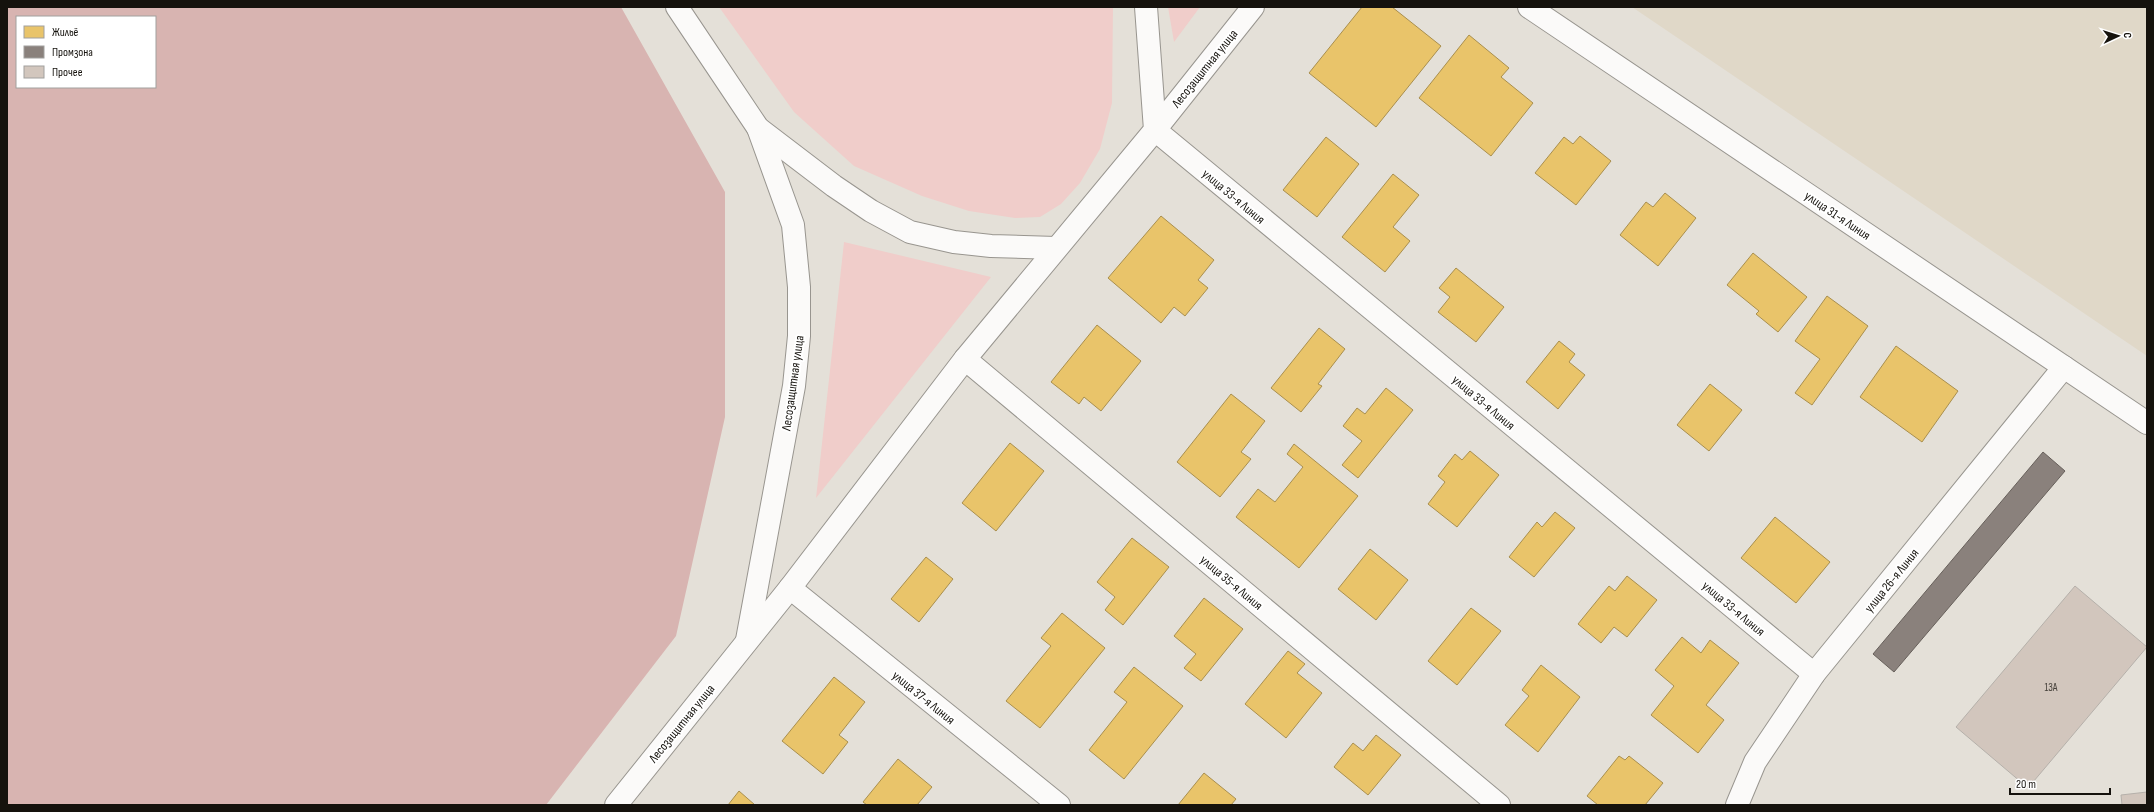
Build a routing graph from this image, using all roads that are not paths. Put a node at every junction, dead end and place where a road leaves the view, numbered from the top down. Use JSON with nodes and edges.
{"nodes":[{"id":1,"x":677,"y":7,"type":"edge"},
{"id":2,"x":1146,"y":7,"type":"edge"},
{"id":3,"x":1253,"y":7,"type":"edge"},
{"id":4,"x":1529,"y":7,"type":"edge"},
{"id":5,"x":758,"y":128,"type":"junction"},
{"id":6,"x":1155,"y":130,"type":"junction"},
{"id":7,"x":1056,"y":248,"type":"junction"},
{"id":8,"x":965,"y":359,"type":"junction"},
{"id":9,"x":2064,"y":367,"type":"junction"},
{"id":10,"x":2147,"y":423,"type":"edge"},
{"id":11,"x":790,"y":588,"type":"junction"},
{"id":12,"x":747,"y":641,"type":"junction"},
{"id":13,"x":1814,"y":674,"type":"junction"},
{"id":14,"x":616,"y":805,"type":"edge"},
{"id":15,"x":1059,"y":805,"type":"edge"},
{"id":16,"x":1499,"y":805,"type":"edge"},
{"id":17,"x":1737,"y":805,"type":"edge"}],
"edges":[{"from":1,"to":5,"type":"street"},
{"from":2,"to":6,"type":"street"},
{"from":3,"to":6,"type":"street","name":"Лесозащитная улица"},
{"from":4,"to":9,"type":"street","name":"улица 31-я Линия"},
{"from":5,"to":7,"type":"street"},
{"from":5,"to":12,"type":"street","name":"Лесозащитная улица"},
{"from":6,"to":7,"type":"street","name":"Лесозащитная улица"},
{"from":6,"to":13,"type":"street","name":"улица 33-я Линия"},
{"from":7,"to":8,"type":"street","name":"Лесозащитная улица"},
{"from":8,"to":11,"type":"street","name":"Лесозащитная улица"},
{"from":8,"to":16,"type":"street","name":"улица 35-я Линия"},
{"from":9,"to":10,"type":"street","name":"улица 31-я Линия"},
{"from":9,"to":13,"type":"street","name":"улица 26-я Линия"},
{"from":11,"to":12,"type":"street","name":"Лесозащитная улица"},
{"from":11,"to":15,"type":"street","name":"улица 37-я Линия"},
{"from":12,"to":14,"type":"street","name":"Лесозащитная улица"},
{"from":13,"to":17,"type":"street","name":"улица 26-я Линия"}]}
